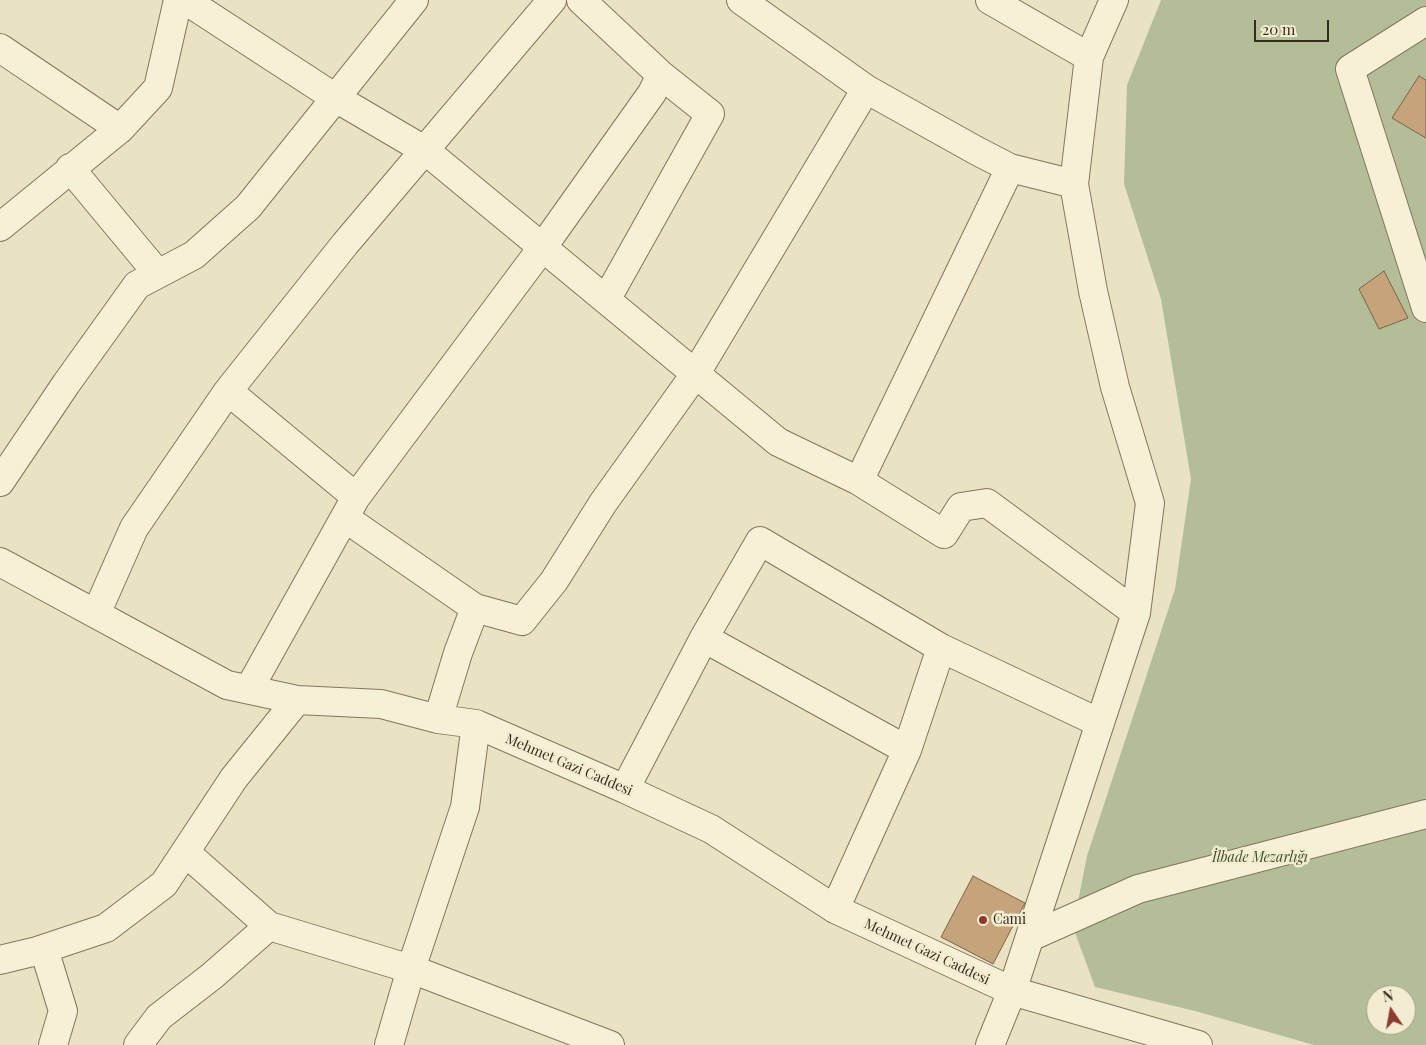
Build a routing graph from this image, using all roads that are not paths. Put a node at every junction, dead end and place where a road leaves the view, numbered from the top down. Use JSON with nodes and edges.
{"nodes":[{"id":1,"x":178,"y":0,"type":"edge"},
{"id":2,"x":185,"y":0,"type":"edge"},
{"id":3,"x":414,"y":0,"type":"edge"},
{"id":4,"x":552,"y":0,"type":"edge"},
{"id":5,"x":581,"y":0,"type":"edge"},
{"id":6,"x":741,"y":0,"type":"edge"},
{"id":7,"x":990,"y":0,"type":"edge"},
{"id":8,"x":1114,"y":0,"type":"edge"},
{"id":9,"x":1426,"y":21,"type":"edge"},
{"id":10,"x":0,"y":48,"type":"edge"},
{"id":11,"x":1089,"y":57,"type":"junction"},
{"id":12,"x":661,"y":75,"type":"junction"},
{"id":13,"x":866,"y":89,"type":"junction"},
{"id":14,"x":334,"y":97,"type":"junction"},
{"id":15,"x":120,"y":129,"type":"junction"},
{"id":16,"x":426,"y":151,"type":"junction"},
{"id":17,"x":70,"y":168,"type":"junction"},
{"id":18,"x":1010,"y":168,"type":"junction"},
{"id":19,"x":1074,"y":184,"type":"junction"},
{"id":20,"x":4,"y":217,"type":"edge"},
{"id":21,"x":542,"y":248,"type":"junction"},
{"id":22,"x":158,"y":274,"type":"junction"},
{"id":23,"x":606,"y":300,"type":"junction"},
{"id":24,"x":1426,"y":308,"type":"edge"},
{"id":25,"x":696,"y":373,"type":"junction"},
{"id":26,"x":228,"y":392,"type":"junction"},
{"id":27,"x":859,"y":481,"type":"junction"},
{"id":28,"x":0,"y":482,"type":"edge"},
{"id":29,"x":351,"y":507,"type":"junction"},
{"id":30,"x":0,"y":562,"type":"edge"},
{"id":31,"x":475,"y":608,"type":"junction"},
{"id":32,"x":1136,"y":613,"type":"junction"},
{"id":33,"x":96,"y":614,"type":"junction"},
{"id":34,"x":704,"y":638,"type":"junction"},
{"id":35,"x":941,"y":648,"type":"junction"},
{"id":36,"x":249,"y":689,"type":"junction"},
{"id":37,"x":297,"y":700,"type":"junction"},
{"id":38,"x":438,"y":719,"type":"junction"},
{"id":39,"x":1100,"y":723,"type":"junction"},
{"id":40,"x":476,"y":724,"type":"junction"},
{"id":41,"x":907,"y":750,"type":"junction"},
{"id":42,"x":625,"y":789,"type":"junction"},
{"id":43,"x":1426,"y":814,"type":"edge"},
{"id":44,"x":185,"y":852,"type":"junction"},
{"id":45,"x":835,"y":910,"type":"junction"},
{"id":46,"x":268,"y":926,"type":"junction"},
{"id":47,"x":1030,"y":937,"type":"junction"},
{"id":48,"x":44,"y":949,"type":"junction"},
{"id":49,"x":0,"y":960,"type":"edge"},
{"id":50,"x":411,"y":969,"type":"junction"},
{"id":51,"x":1012,"y":991,"type":"junction"},
{"id":52,"x":598,"y":1043,"type":"edge"},
{"id":53,"x":53,"y":1045,"type":"edge"},
{"id":54,"x":138,"y":1045,"type":"edge"},
{"id":55,"x":389,"y":1045,"type":"edge"},
{"id":56,"x":990,"y":1045,"type":"edge"},
{"id":57,"x":1198,"y":1045,"type":"edge"}],
"edges":[{"from":1,"to":15,"type":"street"},
{"from":2,"to":14,"type":"street"},
{"from":3,"to":14,"type":"street"},
{"from":4,"to":16,"type":"street"},
{"from":5,"to":12,"type":"street"},
{"from":6,"to":13,"type":"street"},
{"from":7,"to":11,"type":"street"},
{"from":8,"to":11,"type":"street"},
{"from":9,"to":24,"type":"street"},
{"from":10,"to":15,"type":"street"},
{"from":11,"to":19,"type":"street"},
{"from":12,"to":21,"type":"street"},
{"from":12,"to":23,"type":"street"},
{"from":13,"to":18,"type":"street"},
{"from":13,"to":25,"type":"street"},
{"from":14,"to":16,"type":"street"},
{"from":14,"to":22,"type":"street"},
{"from":15,"to":17,"type":"street"},
{"from":16,"to":21,"type":"street"},
{"from":16,"to":26,"type":"street"},
{"from":17,"to":20,"type":"street"},
{"from":17,"to":22,"type":"street"},
{"from":18,"to":19,"type":"street"},
{"from":18,"to":27,"type":"street"},
{"from":19,"to":32,"type":"street"},
{"from":21,"to":23,"type":"street"},
{"from":21,"to":29,"type":"street"},
{"from":22,"to":28,"type":"street"},
{"from":23,"to":25,"type":"street"},
{"from":25,"to":27,"type":"street"},
{"from":25,"to":31,"type":"street"},
{"from":26,"to":29,"type":"street"},
{"from":26,"to":33,"type":"street"},
{"from":27,"to":32,"type":"street"},
{"from":29,"to":31,"type":"street"},
{"from":29,"to":36,"type":"street"},
{"from":30,"to":33,"type":"street","name":"Mehmet Gazi Caddesi"},
{"from":31,"to":38,"type":"street"},
{"from":32,"to":39,"type":"street"},
{"from":33,"to":36,"type":"street","name":"Mehmet Gazi Caddesi"},
{"from":34,"to":35,"type":"street"},
{"from":34,"to":41,"type":"street"},
{"from":34,"to":42,"type":"street"},
{"from":35,"to":39,"type":"street"},
{"from":35,"to":41,"type":"street"},
{"from":36,"to":37,"type":"street","name":"Mehmet Gazi Caddesi"},
{"from":37,"to":38,"type":"street","name":"Mehmet Gazi Caddesi"},
{"from":37,"to":44,"type":"street"},
{"from":38,"to":40,"type":"street","name":"Mehmet Gazi Caddesi"},
{"from":39,"to":47,"type":"street"},
{"from":40,"to":42,"type":"street","name":"Mehmet Gazi Caddesi"},
{"from":40,"to":50,"type":"street"},
{"from":41,"to":45,"type":"street"},
{"from":42,"to":45,"type":"street","name":"Mehmet Gazi Caddesi"},
{"from":43,"to":47,"type":"street"},
{"from":44,"to":46,"type":"street"},
{"from":44,"to":48,"type":"street"},
{"from":45,"to":51,"type":"street","name":"Mehmet Gazi Caddesi"},
{"from":46,"to":50,"type":"street"},
{"from":46,"to":54,"type":"street"},
{"from":47,"to":51,"type":"street"},
{"from":48,"to":49,"type":"street"},
{"from":48,"to":53,"type":"street"},
{"from":50,"to":52,"type":"street"},
{"from":50,"to":55,"type":"street"},
{"from":51,"to":56,"type":"street"},
{"from":51,"to":57,"type":"street","name":"Mehmet Gazi Caddesi"}]}
